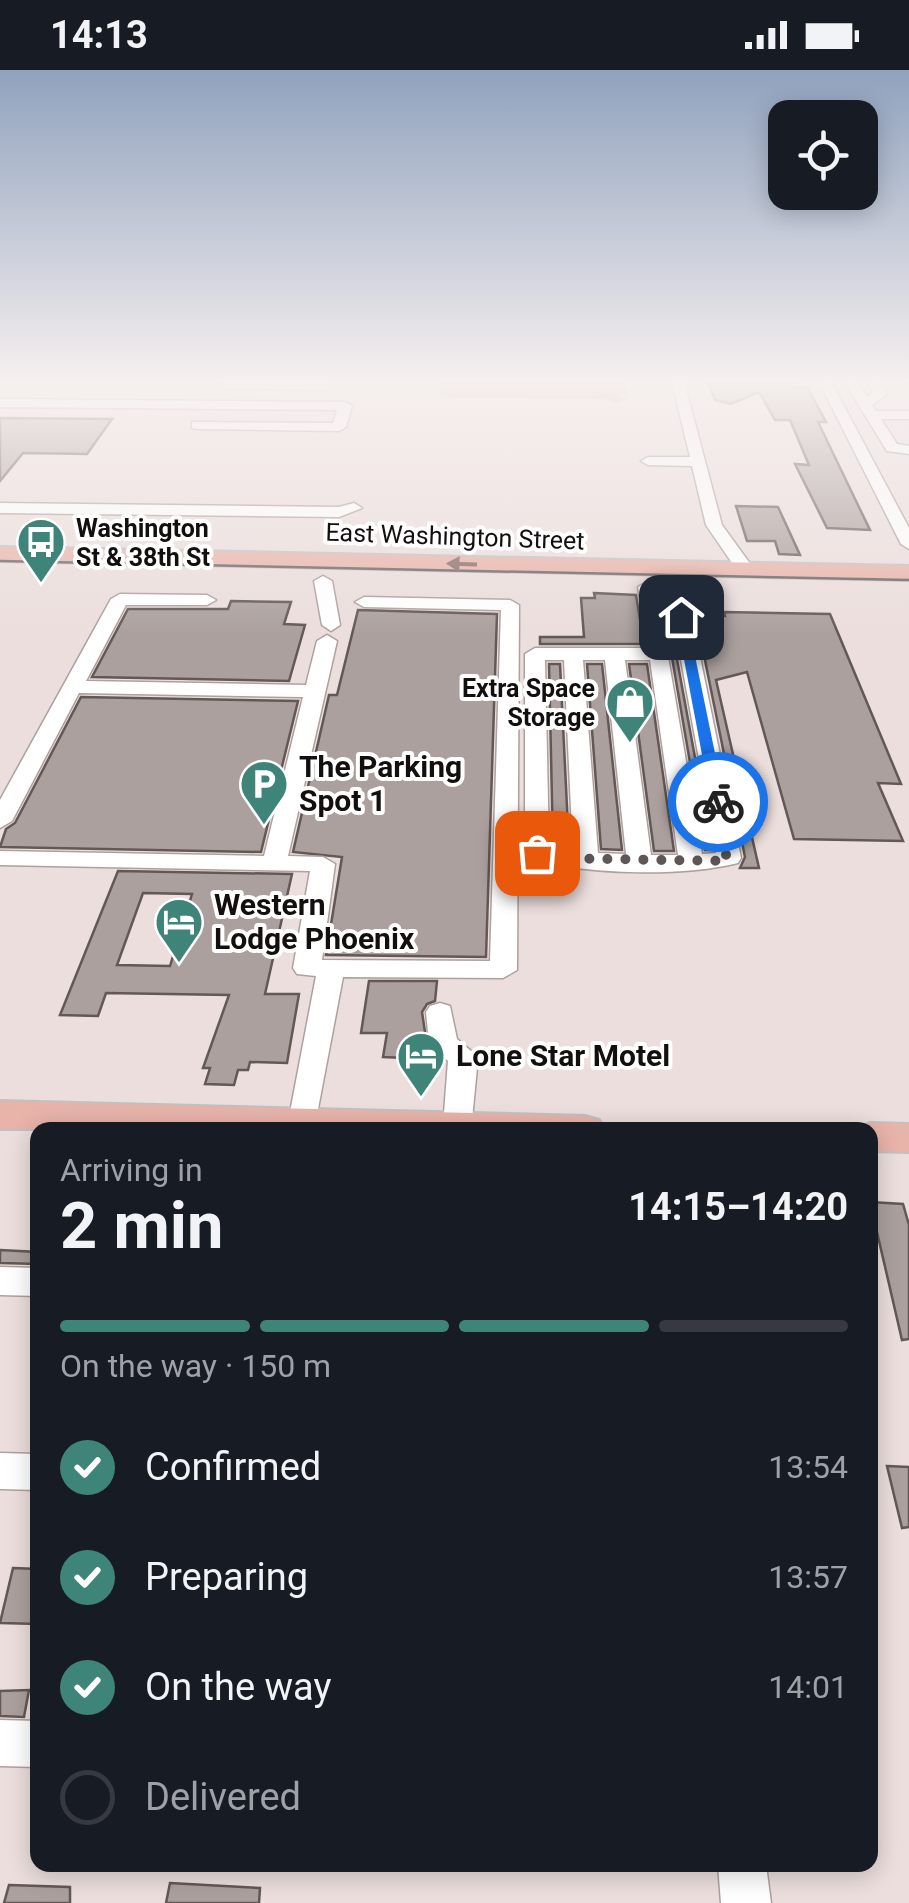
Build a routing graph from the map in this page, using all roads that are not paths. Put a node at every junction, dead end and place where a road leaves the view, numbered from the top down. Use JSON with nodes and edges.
{"nodes":[{"id":1,"x":698,"y":464,"type":"edge"},
{"id":2,"x":868,"y":464,"type":"edge"},
{"id":3,"x":8,"y":508,"type":"edge"},
{"id":4,"x":354,"y":508,"type":"dead end"},
{"id":5,"x":0,"y":527,"type":"edge"},
{"id":6,"x":909,"y":544,"type":"edge"},
{"id":7,"x":0,"y":554,"type":"edge"},
{"id":8,"x":747,"y":572,"type":"junction"},
{"id":9,"x":909,"y":573,"type":"edge"},
{"id":10,"x":0,"y":576,"type":"edge"},
{"id":11,"x":324,"y":581,"type":"junction"},
{"id":12,"x":647,"y":587,"type":"junction"},
{"id":13,"x":677,"y":588,"type":"junction"},
{"id":14,"x":909,"y":592,"type":"edge"},
{"id":15,"x":207,"y":600,"type":"dead end"},
{"id":16,"x":364,"y":602,"type":"dead end"},
{"id":17,"x":573,"y":652,"type":"junction"},
{"id":18,"x":614,"y":653,"type":"junction"},
{"id":19,"x":658,"y":654,"type":"junction"},
{"id":20,"x":71,"y":687,"type":"junction"},
{"id":21,"x":315,"y":691,"type":"junction"},
{"id":22,"x":0,"y":822,"type":"edge"},
{"id":23,"x":0,"y":858,"type":"edge"},
{"id":24,"x":586,"y":860,"type":"junction"},
{"id":25,"x":639,"y":860,"type":"junction"},
{"id":26,"x":691,"y":862,"type":"junction"},
{"id":27,"x":274,"y":864,"type":"junction"},
{"id":28,"x":331,"y":968,"type":"junction"},
{"id":29,"x":440,"y":1012,"type":"dead end"},
{"id":30,"x":0,"y":1115,"type":"edge"},
{"id":31,"x":190,"y":1122,"type":"edge"},
{"id":32,"x":300,"y":1122,"type":"edge"},
{"id":33,"x":458,"y":1122,"type":"edge"},
{"id":34,"x":878,"y":1137,"type":"edge"},
{"id":35,"x":909,"y":1138,"type":"edge"},
{"id":36,"x":0,"y":1280,"type":"edge"},
{"id":37,"x":30,"y":1282,"type":"edge"},
{"id":38,"x":0,"y":1471,"type":"edge"},
{"id":39,"x":30,"y":1472,"type":"edge"},
{"id":40,"x":0,"y":1743,"type":"edge"},
{"id":41,"x":30,"y":1744,"type":"edge"},
{"id":42,"x":743,"y":1872,"type":"edge"},
{"id":43,"x":746,"y":1903,"type":"edge"}],
"edges":[{"from":1,"to":8,"type":"street"},
{"from":2,"to":6,"type":"street"},
{"from":3,"to":4,"type":"street"},
{"from":3,"to":5,"type":"street"},
{"from":8,"to":7,"type":"main road","name":"East Washington Street","one_way":true},
{"from":8,"to":9,"type":"main road","name":"East Washington Street"},
{"from":10,"to":11,"type":"main road","name":"East Washington Street"},
{"from":11,"to":12,"type":"main road","name":"East Washington Street"},
{"from":11,"to":21,"type":"street"},
{"from":12,"to":13,"type":"main road","name":"East Washington Street"},
{"from":12,"to":19,"type":"street"},
{"from":13,"to":14,"type":"main road","name":"East Washington Street"},
{"from":13,"to":26,"type":"street"},
{"from":15,"to":20,"type":"street"},
{"from":16,"to":28,"type":"street"},
{"from":17,"to":18,"type":"street"},
{"from":17,"to":24,"type":"street"},
{"from":17,"to":24,"type":"street"},
{"from":18,"to":19,"type":"street"},
{"from":18,"to":25,"type":"street"},
{"from":19,"to":26,"type":"street"},
{"from":20,"to":21,"type":"street"},
{"from":20,"to":22,"type":"street"},
{"from":21,"to":27,"type":"street"},
{"from":23,"to":27,"type":"street"},
{"from":24,"to":25,"type":"street"},
{"from":25,"to":26,"type":"street"},
{"from":27,"to":28,"type":"street"},
{"from":28,"to":32,"type":"street"},
{"from":29,"to":33,"type":"street"},
{"from":30,"to":31,"type":"main road"},
{"from":34,"to":35,"type":"main road"},
{"from":36,"to":37,"type":"street"},
{"from":38,"to":39,"type":"street"},
{"from":40,"to":41,"type":"street"},
{"from":42,"to":43,"type":"street"}]}
